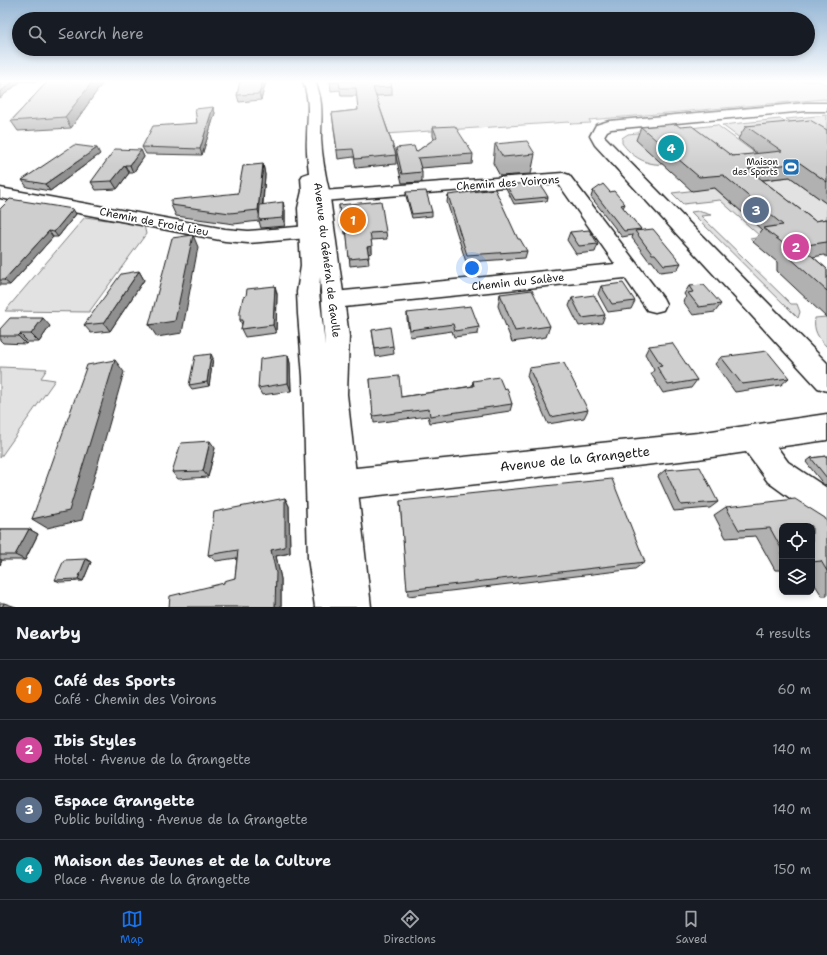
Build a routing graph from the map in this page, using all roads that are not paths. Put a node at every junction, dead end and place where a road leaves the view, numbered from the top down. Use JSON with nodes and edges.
{"nodes":[{"id":1,"x":306,"y":109,"type":"edge"},
{"id":2,"x":307,"y":109,"type":"edge"},
{"id":3,"x":782,"y":109,"type":"edge"},
{"id":4,"x":322,"y":196,"type":"junction"},
{"id":5,"x":3,"y":197,"type":"edge"},
{"id":6,"x":317,"y":231,"type":"junction"},
{"id":7,"x":630,"y":270,"type":"junction"},
{"id":8,"x":334,"y":300,"type":"junction"},
{"id":9,"x":655,"y":304,"type":"dead end"},
{"id":10,"x":309,"y":316,"type":"junction"},
{"id":11,"x":336,"y":324,"type":"junction"},
{"id":12,"x":827,"y":380,"type":"edge"},
{"id":13,"x":827,"y":427,"type":"edge"},
{"id":14,"x":752,"y":438,"type":"junction"},
{"id":15,"x":332,"y":485,"type":"junction"},
{"id":16,"x":827,"y":506,"type":"edge"},
{"id":17,"x":333,"y":607,"type":"edge"},
{"id":18,"x":352,"y":607,"type":"edge"}],
"edges":[{"from":1,"to":6,"type":"street","name":"Avenue du Général de Gaulle"},
{"from":2,"to":4,"type":"street","name":"Avenue du Général de Gaulle"},
{"from":3,"to":12,"type":"street"},
{"from":4,"to":6,"type":"street","name":"Avenue du Général de Gaulle"},
{"from":4,"to":7,"type":"street","name":"Chemin des Voirons"},
{"from":5,"to":6,"type":"street","name":"Chemin de Froid Lieu"},
{"from":6,"to":8,"type":"street","name":"Avenue du Général de Gaulle"},
{"from":6,"to":10,"type":"street","name":"Avenue du Général de Gaulle"},
{"from":7,"to":8,"type":"street","name":"Chemin du Salève"},
{"from":7,"to":9,"type":"street","name":"Chemin des Voirons"},
{"from":8,"to":10,"type":"street","name":"Chemin du Salève"},
{"from":8,"to":11,"type":"street","name":"Avenue du Général de Gaulle"},
{"from":10,"to":11,"type":"street"},
{"from":10,"to":15,"type":"street","name":"Avenue du Général de Gaulle"},
{"from":11,"to":15,"type":"street","name":"Avenue du Général de Gaulle"},
{"from":13,"to":14,"type":"street","name":"Avenue de la Grangette"},
{"from":14,"to":15,"type":"street","name":"Avenue de la Grangette"},
{"from":14,"to":16,"type":"street"},
{"from":15,"to":17,"type":"street","name":"Avenue du Général de Gaulle"},
{"from":15,"to":18,"type":"street","name":"Avenue du Général de Gaulle"}]}
